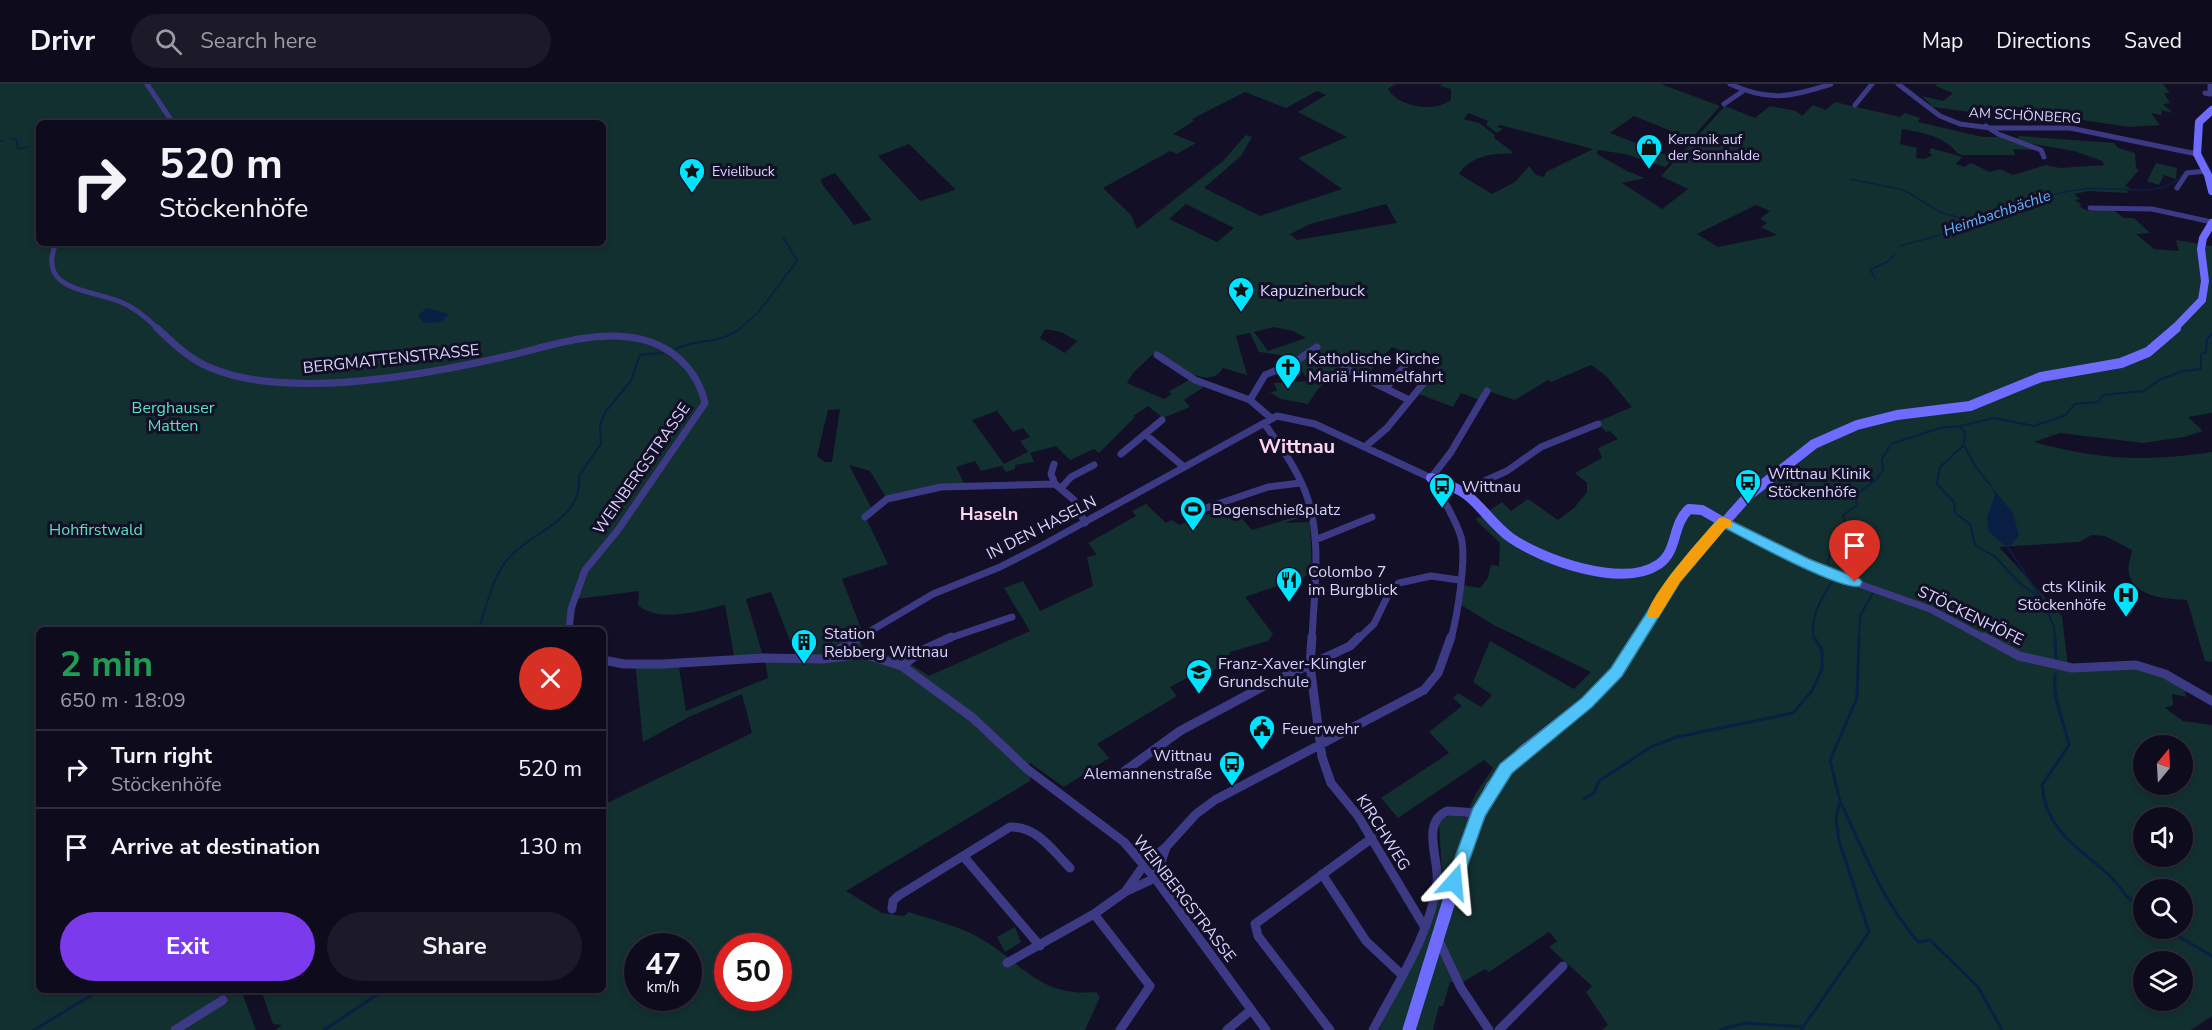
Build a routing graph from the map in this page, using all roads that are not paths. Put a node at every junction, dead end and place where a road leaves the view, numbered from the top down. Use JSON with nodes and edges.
{"nodes":[{"id":1,"x":147,"y":84,"type":"edge"},
{"id":2,"x":1730,"y":84,"type":"edge"},
{"id":3,"x":1832,"y":84,"type":"edge"},
{"id":4,"x":1872,"y":84,"type":"edge"},
{"id":5,"x":1898,"y":84,"type":"edge"},
{"id":6,"x":2210,"y":84,"type":"edge"},
{"id":7,"x":1743,"y":91,"type":"junction"},
{"id":8,"x":2205,"y":93,"type":"dead end"},
{"id":9,"x":1724,"y":104,"type":"dead end"},
{"id":10,"x":1855,"y":105,"type":"dead end"},
{"id":11,"x":2210,"y":112,"type":"edge"},
{"id":12,"x":170,"y":120,"type":"edge"},
{"id":13,"x":1985,"y":125,"type":"junction"},
{"id":14,"x":2197,"y":154,"type":"junction"},
{"id":15,"x":2044,"y":157,"type":"dead end"},
{"id":16,"x":2206,"y":171,"type":"junction"},
{"id":17,"x":2177,"y":188,"type":"dead end"},
{"id":18,"x":2212,"y":191,"type":"edge"},
{"id":19,"x":2090,"y":208,"type":"dead end"},
{"id":20,"x":2212,"y":223,"type":"edge"},
{"id":21,"x":55,"y":246,"type":"edge"},
{"id":22,"x":2208,"y":280,"type":"edge"},
{"id":23,"x":648,"y":341,"type":"joint"},
{"id":24,"x":1317,"y":347,"type":"dead end"},
{"id":25,"x":1157,"y":355,"type":"dead end"},
{"id":26,"x":1412,"y":357,"type":"dead end"},
{"id":27,"x":1344,"y":368,"type":"dead end"},
{"id":28,"x":1427,"y":379,"type":"dead end"},
{"id":29,"x":1386,"y":388,"type":"junction"},
{"id":30,"x":1487,"y":391,"type":"dead end"},
{"id":31,"x":1250,"y":400,"type":"junction"},
{"id":32,"x":1409,"y":400,"type":"junction"},
{"id":33,"x":1162,"y":420,"type":"dead end"},
{"id":34,"x":1268,"y":421,"type":"junction"},
{"id":35,"x":1598,"y":424,"type":"dead end"},
{"id":36,"x":1145,"y":434,"type":"junction"},
{"id":37,"x":1366,"y":447,"type":"junction"},
{"id":38,"x":1121,"y":454,"type":"dead end"},
{"id":39,"x":1054,"y":464,"type":"dead end"},
{"id":40,"x":1094,"y":465,"type":"dead end"},
{"id":41,"x":1184,"y":467,"type":"junction"},
{"id":42,"x":1431,"y":478,"type":"junction"},
{"id":43,"x":1300,"y":483,"type":"junction"},
{"id":44,"x":1059,"y":486,"type":"junction"},
{"id":45,"x":1457,"y":489,"type":"junction"},
{"id":46,"x":1439,"y":497,"type":"junction"},
{"id":47,"x":1203,"y":509,"type":"dead end"},
{"id":48,"x":865,"y":517,"type":"dead end"},
{"id":49,"x":1372,"y":517,"type":"dead end"},
{"id":50,"x":1085,"y":522,"type":"junction"},
{"id":51,"x":1723,"y":522,"type":"junction"},
{"id":52,"x":1316,"y":540,"type":"junction"},
{"id":53,"x":1459,"y":580,"type":"junction"},
{"id":54,"x":1012,"y":617,"type":"dead end"},
{"id":55,"x":569,"y":627,"type":"edge"},
{"id":56,"x":855,"y":638,"type":"junction"},
{"id":57,"x":863,"y":654,"type":"junction"},
{"id":58,"x":823,"y":658,"type":"junction"},
{"id":59,"x":606,"y":660,"type":"edge"},
{"id":60,"x":1310,"y":665,"type":"junction"},
{"id":61,"x":902,"y":666,"type":"junction"},
{"id":62,"x":2212,"y":701,"type":"edge"},
{"id":63,"x":1320,"y":744,"type":"junction"},
{"id":64,"x":1122,"y":773,"type":"dead end"},
{"id":65,"x":1478,"y":813,"type":"junction"},
{"id":66,"x":1372,"y":838,"type":"junction"},
{"id":67,"x":1166,"y":847,"type":"junction"},
{"id":68,"x":964,"y":857,"type":"junction"},
{"id":69,"x":1144,"y":865,"type":"junction"},
{"id":70,"x":1070,"y":868,"type":"dead end"},
{"id":71,"x":1322,"y":874,"type":"junction"},
{"id":72,"x":1155,"y":878,"type":"junction"},
{"id":73,"x":1125,"y":892,"type":"junction"},
{"id":74,"x":892,"y":909,"type":"dead end"},
{"id":75,"x":1094,"y":914,"type":"junction"},
{"id":76,"x":1424,"y":926,"type":"junction"},
{"id":77,"x":1438,"y":938,"type":"junction"},
{"id":78,"x":1040,"y":946,"type":"junction"},
{"id":79,"x":1007,"y":963,"type":"dead end"},
{"id":80,"x":1563,"y":966,"type":"dead end"},
{"id":81,"x":1401,"y":974,"type":"junction"},
{"id":82,"x":223,"y":1000,"type":"dead end"},
{"id":83,"x":1251,"y":1010,"type":"junction"},
{"id":84,"x":176,"y":1029,"type":"edge"},
{"id":85,"x":1120,"y":1030,"type":"edge"},
{"id":86,"x":1227,"y":1030,"type":"edge"},
{"id":87,"x":1266,"y":1030,"type":"edge"},
{"id":88,"x":1330,"y":1030,"type":"edge"},
{"id":89,"x":1373,"y":1030,"type":"edge"},
{"id":90,"x":1409,"y":1030,"type":"edge"},
{"id":91,"x":1489,"y":1030,"type":"edge"},
{"id":92,"x":1499,"y":1030,"type":"edge"}],
"edges":[{"from":1,"to":12,"type":"street"},
{"from":2,"to":7,"type":"street"},
{"from":3,"to":7,"type":"street"},
{"from":4,"to":10,"type":"street"},
{"from":5,"to":13,"type":"street","name":"AM SCHÖNBERG"},
{"from":6,"to":8,"type":"street"},
{"from":7,"to":9,"type":"street"},
{"from":11,"to":14,"type":"main road"},
{"from":13,"to":14,"type":"street","name":"AM SCHÖNBERG"},
{"from":13,"to":15,"type":"street"},
{"from":14,"to":16,"type":"main road"},
{"from":16,"to":17,"type":"street"},
{"from":16,"to":18,"type":"main road"},
{"from":19,"to":20,"type":"street"},
{"from":20,"to":22,"type":"main road"},
{"from":21,"to":23,"type":"street","name":"BERGMATTENSTRASSE"},
{"from":22,"to":51,"type":"main road"},
{"from":23,"to":55,"type":"street","name":"WEINBERGSTRASSE"},
{"from":24,"to":31,"type":"street"},
{"from":25,"to":31,"type":"street"},
{"from":26,"to":29,"type":"street"},
{"from":27,"to":29,"type":"street"},
{"from":28,"to":32,"type":"street"},
{"from":29,"to":32,"type":"street"},
{"from":30,"to":42,"type":"street"},
{"from":31,"to":34,"type":"street","name":"KIRCHWEG"},
{"from":32,"to":37,"type":"street"},
{"from":33,"to":36,"type":"street"},
{"from":34,"to":37,"type":"street"},
{"from":34,"to":41,"type":"street","name":"IN DEN HASELN"},
{"from":34,"to":43,"type":"street","name":"KIRCHWEG"},
{"from":35,"to":45,"type":"street"},
{"from":36,"to":38,"type":"street"},
{"from":36,"to":41,"type":"street"},
{"from":37,"to":42,"type":"street"},
{"from":39,"to":44,"type":"street"},
{"from":40,"to":44,"type":"street"},
{"from":41,"to":50,"type":"street","name":"IN DEN HASELN"},
{"from":42,"to":45,"type":"main road"},
{"from":42,"to":46,"type":"street"},
{"from":43,"to":47,"type":"street"},
{"from":43,"to":52,"type":"street","name":"KIRCHWEG"},
{"from":44,"to":48,"type":"street"},
{"from":44,"to":50,"type":"street"},
{"from":45,"to":46,"type":"street"},
{"from":45,"to":51,"type":"main road"},
{"from":46,"to":53,"type":"street"},
{"from":49,"to":52,"type":"street"},
{"from":50,"to":56,"type":"street","name":"IN DEN HASELN"},
{"from":51,"to":62,"type":"street","name":"STÖCKENHÖFE"},
{"from":51,"to":65,"type":"main road"},
{"from":52,"to":60,"type":"street","name":"KIRCHWEG"},
{"from":53,"to":60,"type":"street"},
{"from":53,"to":63,"type":"street"},
{"from":54,"to":61,"type":"street"},
{"from":56,"to":57,"type":"street"},
{"from":56,"to":58,"type":"street","name":"IN DEN HASELN"},
{"from":57,"to":58,"type":"street","name":"WEINBERGSTRASSE"},
{"from":57,"to":61,"type":"street","name":"WEINBERGSTRASSE"},
{"from":58,"to":59,"type":"street","name":"WEINBERGSTRASSE"},
{"from":60,"to":63,"type":"street","name":"KIRCHWEG"},
{"from":60,"to":64,"type":"street"},
{"from":61,"to":69,"type":"street","name":"WEINBERGSTRASSE"},
{"from":63,"to":66,"type":"street","name":"KIRCHWEG"},
{"from":63,"to":67,"type":"street"},
{"from":65,"to":76,"type":"street"},
{"from":65,"to":77,"type":"main road"},
{"from":66,"to":71,"type":"street"},
{"from":66,"to":76,"type":"street","name":"KIRCHWEG"},
{"from":67,"to":69,"type":"street"},
{"from":67,"to":72,"type":"street"},
{"from":68,"to":70,"type":"street"},
{"from":68,"to":74,"type":"street"},
{"from":68,"to":78,"type":"street"},
{"from":69,"to":72,"type":"street","name":"WEINBERGSTRASSE"},
{"from":69,"to":73,"type":"street"},
{"from":71,"to":81,"type":"street"},
{"from":71,"to":88,"type":"street"},
{"from":72,"to":73,"type":"street"},
{"from":72,"to":83,"type":"street","name":"WEINBERGSTRASSE"},
{"from":73,"to":75,"type":"street"},
{"from":75,"to":78,"type":"street"},
{"from":75,"to":85,"type":"street"},
{"from":76,"to":81,"type":"street"},
{"from":77,"to":90,"type":"main road"},
{"from":77,"to":91,"type":"street"},
{"from":78,"to":79,"type":"street"},
{"from":80,"to":92,"type":"street"},
{"from":81,"to":89,"type":"street"},
{"from":82,"to":84,"type":"street"},
{"from":83,"to":86,"type":"street"},
{"from":83,"to":87,"type":"street","name":"WEINBERGSTRASSE"}]}
